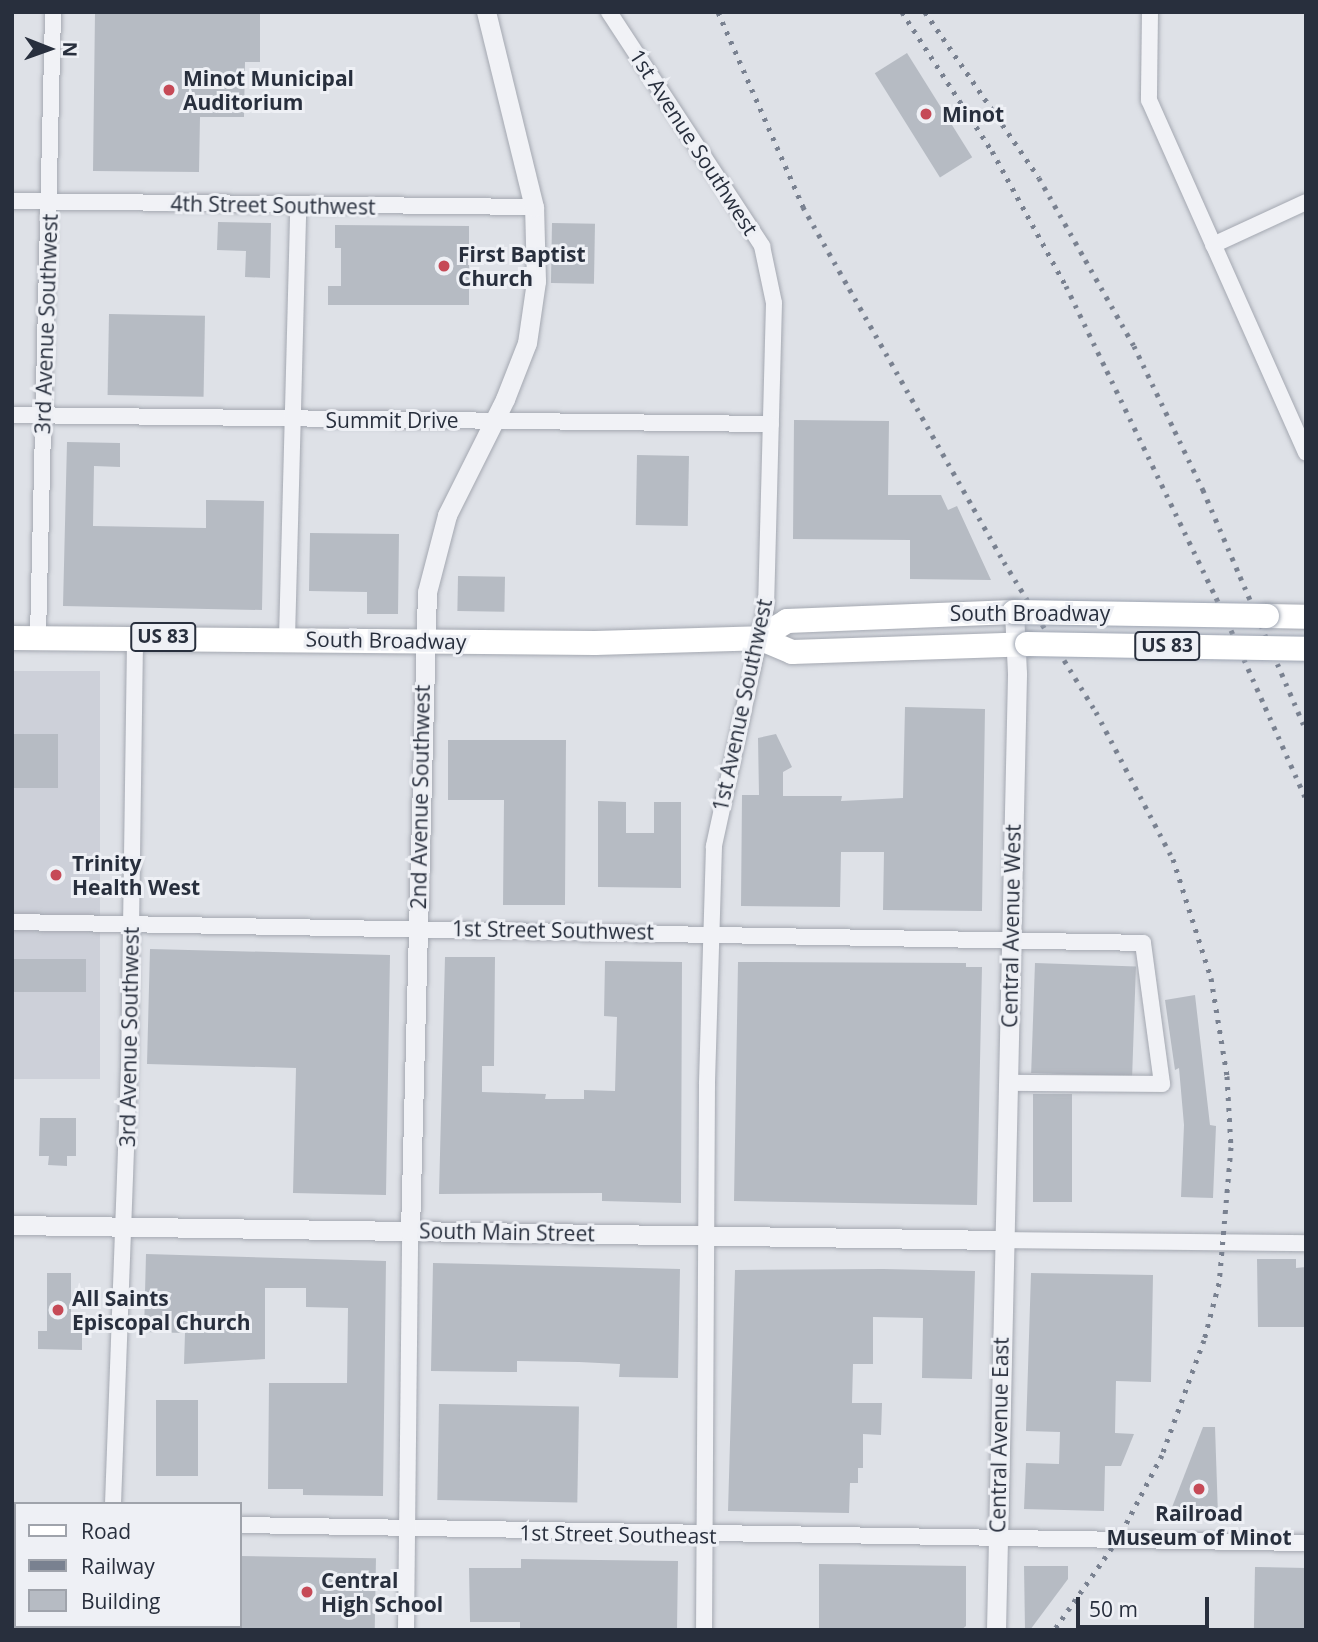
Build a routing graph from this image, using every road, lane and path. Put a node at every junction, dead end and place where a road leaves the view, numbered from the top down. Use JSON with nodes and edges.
{"nodes":[{"id":1,"x":53,"y":12,"type":"edge"},
{"id":2,"x":486,"y":12,"type":"edge"},
{"id":3,"x":609,"y":12,"type":"edge"},
{"id":4,"x":1150,"y":12,"type":"edge"},
{"id":5,"x":12,"y":201,"type":"edge"},
{"id":6,"x":49,"y":202,"type":"junction"},
{"id":7,"x":1306,"y":202,"type":"edge"},
{"id":8,"x":298,"y":207,"type":"junction"},
{"id":9,"x":534,"y":207,"type":"junction"},
{"id":10,"x":1213,"y":245,"type":"junction"},
{"id":11,"x":12,"y":415,"type":"edge"},
{"id":12,"x":43,"y":415,"type":"junction"},
{"id":13,"x":294,"y":419,"type":"junction"},
{"id":14,"x":493,"y":421,"type":"junction"},
{"id":15,"x":771,"y":424,"type":"junction"},
{"id":16,"x":1306,"y":453,"type":"edge"},
{"id":17,"x":1014,"y":612,"type":"junction"},
{"id":18,"x":1306,"y":617,"type":"edge"},
{"id":19,"x":38,"y":636,"type":"junction"},
{"id":20,"x":135,"y":637,"type":"junction"},
{"id":21,"x":12,"y":638,"type":"edge"},
{"id":22,"x":287,"y":638,"type":"junction"},
{"id":23,"x":759,"y":638,"type":"junction"},
{"id":24,"x":424,"y":641,"type":"junction"},
{"id":25,"x":1022,"y":644,"type":"junction"},
{"id":26,"x":1306,"y":649,"type":"edge"},
{"id":27,"x":12,"y":922,"type":"edge"},
{"id":28,"x":131,"y":924,"type":"junction"},
{"id":29,"x":416,"y":927,"type":"junction"},
{"id":30,"x":712,"y":933,"type":"junction"},
{"id":31,"x":1010,"y":939,"type":"junction"},
{"id":32,"x":1008,"y":1083,"type":"junction"},
{"id":33,"x":12,"y":1225,"type":"edge"},
{"id":34,"x":125,"y":1226,"type":"junction"},
{"id":35,"x":410,"y":1231,"type":"junction"},
{"id":36,"x":709,"y":1235,"type":"junction"},
{"id":37,"x":1002,"y":1240,"type":"junction"},
{"id":38,"x":1306,"y":1243,"type":"edge"},
{"id":39,"x":113,"y":1502,"type":"edge"},
{"id":40,"x":242,"y":1525,"type":"edge"},
{"id":41,"x":407,"y":1530,"type":"junction"},
{"id":42,"x":705,"y":1536,"type":"junction"},
{"id":43,"x":996,"y":1539,"type":"junction"},
{"id":44,"x":1306,"y":1543,"type":"edge"},
{"id":45,"x":405,"y":1630,"type":"edge"},
{"id":46,"x":704,"y":1630,"type":"edge"},
{"id":47,"x":996,"y":1630,"type":"edge"}],
"edges":[{"from":1,"to":6,"type":"street","name":"3rd Avenue Southwest"},
{"from":2,"to":9,"type":"street","name":"2nd Avenue Southwest"},
{"from":3,"to":15,"type":"street","name":"1st Avenue Southwest"},
{"from":4,"to":10,"type":"street"},
{"from":5,"to":6,"type":"street","name":"4th Street Southwest"},
{"from":6,"to":8,"type":"street","name":"4th Street Southwest"},
{"from":6,"to":12,"type":"street","name":"3rd Avenue Southwest"},
{"from":7,"to":10,"type":"street"},
{"from":8,"to":9,"type":"street","name":"4th Street Southwest"},
{"from":8,"to":13,"type":"street"},
{"from":9,"to":14,"type":"street","name":"2nd Avenue Southwest"},
{"from":10,"to":16,"type":"street"},
{"from":11,"to":12,"type":"street","name":"Summit Drive"},
{"from":12,"to":13,"type":"street","name":"Summit Drive"},
{"from":12,"to":19,"type":"street","name":"3rd Avenue Southwest"},
{"from":13,"to":14,"type":"street","name":"Summit Drive"},
{"from":13,"to":22,"type":"street"},
{"from":14,"to":15,"type":"street","name":"Summit Drive"},
{"from":14,"to":24,"type":"street","name":"2nd Avenue Southwest"},
{"from":15,"to":23,"type":"street","name":"1st Avenue Southwest"},
{"from":17,"to":18,"type":"main road","name":"South Broadway","number":"US 83","bridge":true},
{"from":17,"to":23,"type":"main road","name":"South Broadway","number":"US 83"},
{"from":17,"to":25,"type":"street","name":"Central Avenue West"},
{"from":19,"to":20,"type":"main road","name":"South Broadway","number":"US 83"},
{"from":19,"to":21,"type":"main road","name":"South Broadway","number":"US 83"},
{"from":20,"to":22,"type":"main road","name":"South Broadway","number":"US 83"},
{"from":20,"to":28,"type":"street","name":"3rd Avenue Southwest"},
{"from":22,"to":24,"type":"main road","name":"South Broadway","number":"US 83"},
{"from":23,"to":24,"type":"main road","name":"South Broadway","number":"US 83"},
{"from":23,"to":25,"type":"main road","name":"South Broadway","number":"US 83"},
{"from":23,"to":30,"type":"street","name":"1st Avenue Southwest"},
{"from":24,"to":29,"type":"street","name":"2nd Avenue Southwest"},
{"from":25,"to":26,"type":"main road","name":"South Broadway","number":"US 83","bridge":true},
{"from":25,"to":31,"type":"street","name":"Central Avenue West"},
{"from":27,"to":28,"type":"street","name":"1st Street Southwest"},
{"from":28,"to":29,"type":"street","name":"1st Street Southwest"},
{"from":28,"to":34,"type":"street","name":"3rd Avenue Southwest"},
{"from":29,"to":30,"type":"street","name":"1st Street Southwest"},
{"from":29,"to":35,"type":"street","name":"2nd Avenue Southwest"},
{"from":30,"to":31,"type":"street","name":"1st Street Southwest"},
{"from":30,"to":36,"type":"street","name":"1st Avenue Southwest"},
{"from":31,"to":32,"type":"street","name":"Central Avenue West"},
{"from":31,"to":32,"type":"street","name":"1st Street Southwest"},
{"from":32,"to":37,"type":"street","name":"Central Avenue West"},
{"from":33,"to":34,"type":"street","name":"South Main Street"},
{"from":34,"to":35,"type":"street","name":"South Main Street"},
{"from":34,"to":39,"type":"street","name":"3rd Avenue Southwest"},
{"from":35,"to":36,"type":"street","name":"South Main Street"},
{"from":35,"to":41,"type":"street"},
{"from":36,"to":37,"type":"street","name":"South Main Street"},
{"from":36,"to":42,"type":"street","name":"1st Avenue Southwest"},
{"from":37,"to":38,"type":"street"},
{"from":37,"to":43,"type":"street","name":"Central Avenue East"},
{"from":40,"to":41,"type":"street","name":"1st Street Southeast"},
{"from":41,"to":42,"type":"street","name":"1st Street Southeast"},
{"from":41,"to":45,"type":"street"},
{"from":42,"to":43,"type":"street","name":"1st Street Southeast"},
{"from":42,"to":46,"type":"street","name":"1st Avenue Southwest"},
{"from":43,"to":44,"type":"street","name":"1st Street Southeast"},
{"from":43,"to":47,"type":"street","name":"Central Avenue East"}]}
